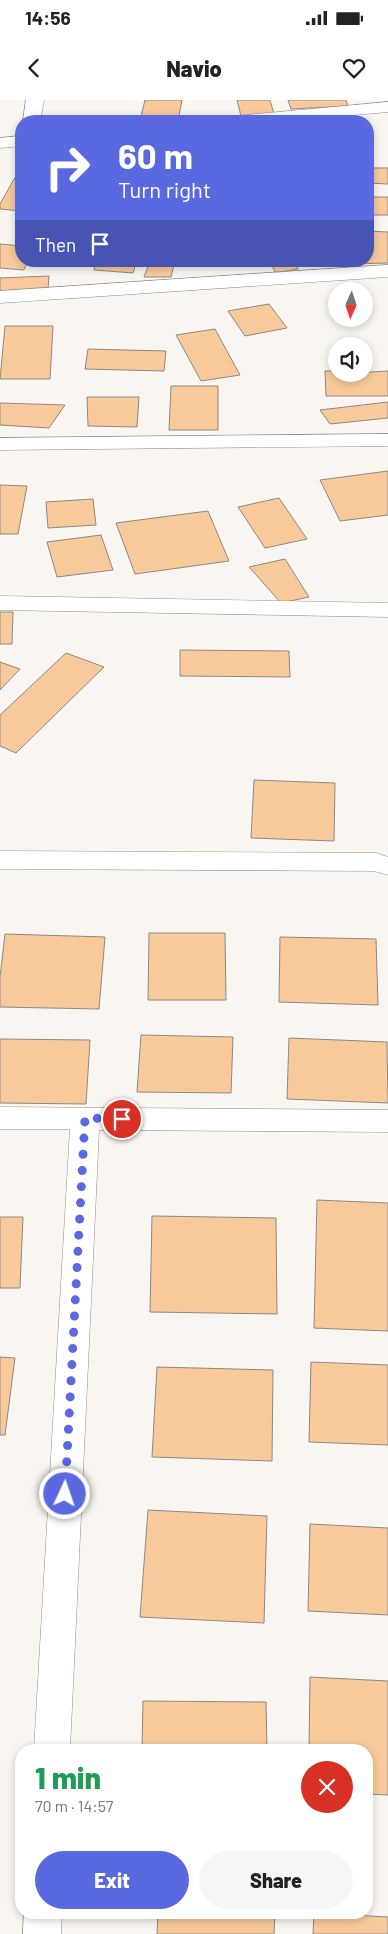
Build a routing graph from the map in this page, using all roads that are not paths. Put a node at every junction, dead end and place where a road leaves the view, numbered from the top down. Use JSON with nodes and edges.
{"nodes":[{"id":1,"x":35,"y":100,"type":"edge"},
{"id":2,"x":388,"y":108,"type":"edge"},
{"id":3,"x":33,"y":115,"type":"edge"},
{"id":4,"x":306,"y":115,"type":"edge"},
{"id":5,"x":15,"y":142,"type":"edge"},
{"id":6,"x":0,"y":143,"type":"edge"},
{"id":7,"x":388,"y":271,"type":"edge"},
{"id":8,"x":0,"y":297,"type":"edge"},
{"id":9,"x":388,"y":440,"type":"edge"},
{"id":10,"x":0,"y":444,"type":"edge"},
{"id":11,"x":0,"y":603,"type":"edge"},
{"id":12,"x":388,"y":610,"type":"edge"},
{"id":13,"x":0,"y":860,"type":"edge"},
{"id":14,"x":388,"y":866,"type":"edge"},
{"id":15,"x":0,"y":1118,"type":"edge"},
{"id":16,"x":85,"y":1118,"type":"junction"},
{"id":17,"x":388,"y":1121,"type":"edge"},
{"id":18,"x":52,"y":1744,"type":"edge"},
{"id":19,"x":43,"y":1919,"type":"edge"},
{"id":20,"x":42,"y":1934,"type":"edge"}],
"edges":[{"from":1,"to":3,"type":"street"},
{"from":2,"to":4,"type":"street"},
{"from":5,"to":6,"type":"street"},
{"from":7,"to":8,"type":"street"},
{"from":9,"to":10,"type":"street"},
{"from":11,"to":12,"type":"street"},
{"from":13,"to":14,"type":"street"},
{"from":15,"to":16,"type":"street"},
{"from":16,"to":17,"type":"street"},
{"from":16,"to":18,"type":"street"},
{"from":19,"to":20,"type":"street"}]}
